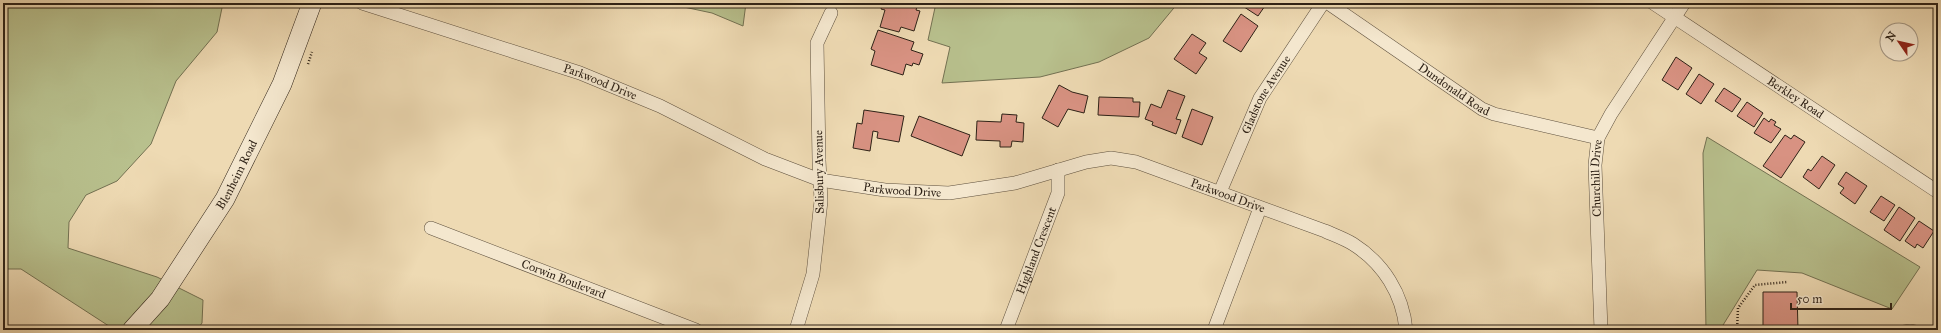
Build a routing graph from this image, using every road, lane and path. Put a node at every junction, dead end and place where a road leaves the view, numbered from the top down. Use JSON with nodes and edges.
{"nodes":[{"id":1,"x":312,"y":3,"type":"edge"},
{"id":2,"x":362,"y":3,"type":"edge"},
{"id":3,"x":1323,"y":3,"type":"edge"},
{"id":4,"x":1328,"y":3,"type":"edge"},
{"id":5,"x":1653,"y":3,"type":"edge"},
{"id":6,"x":1684,"y":3,"type":"edge"},
{"id":7,"x":831,"y":13,"type":"dead end"},
{"id":8,"x":1675,"y":18,"type":"junction"},
{"id":9,"x":1598,"y":138,"type":"junction"},
{"id":10,"x":1058,"y":170,"type":"junction"},
{"id":11,"x":820,"y":180,"type":"junction"},
{"id":12,"x":1220,"y":192,"type":"junction"},
{"id":13,"x":1938,"y":192,"type":"edge"},
{"id":14,"x":1260,"y":208,"type":"junction"},
{"id":15,"x":431,"y":228,"type":"dead end"},
{"id":16,"x":1787,"y":282,"type":"dead end"},
{"id":17,"x":132,"y":330,"type":"edge"},
{"id":18,"x":696,"y":330,"type":"edge"},
{"id":19,"x":796,"y":330,"type":"edge"},
{"id":20,"x":1006,"y":330,"type":"edge"},
{"id":21,"x":1214,"y":330,"type":"edge"},
{"id":22,"x":1406,"y":330,"type":"edge"},
{"id":23,"x":1601,"y":330,"type":"edge"},
{"id":24,"x":1737,"y":330,"type":"edge"},
{"id":25,"x":1896,"y":330,"type":"edge"},
{"id":26,"x":1922,"y":330,"type":"edge"}],
"edges":[{"from":1,"to":17,"type":"main road","name":"Blenheim Road"},
{"from":2,"to":11,"type":"street","name":"Parkwood Drive"},
{"from":3,"to":12,"type":"street","name":"Gladstone Avenue"},
{"from":4,"to":9,"type":"street","name":"Dundonald Road"},
{"from":5,"to":8,"type":"street","name":"Berkley Road"},
{"from":6,"to":8,"type":"street","name":"Churchill Drive"},
{"from":7,"to":11,"type":"street","name":"Salisbury Avenue"},
{"from":8,"to":9,"type":"street","name":"Churchill Drive"},
{"from":8,"to":13,"type":"street","name":"Berkley Road"},
{"from":9,"to":23,"type":"street","name":"Churchill Drive"},
{"from":10,"to":11,"type":"street","name":"Parkwood Drive"},
{"from":10,"to":12,"type":"street","name":"Parkwood Drive"},
{"from":10,"to":20,"type":"street","name":"Highland Crescent"},
{"from":11,"to":19,"type":"street","name":"Salisbury Avenue"},
{"from":12,"to":14,"type":"street","name":"Parkwood Drive"},
{"from":14,"to":21,"type":"street"},
{"from":14,"to":22,"type":"street","name":"Parkwood Drive"},
{"from":15,"to":18,"type":"street","name":"Corwin Boulevard"},
{"from":16,"to":24,"type":"path"},
{"from":25,"to":26,"type":"lane"}]}
